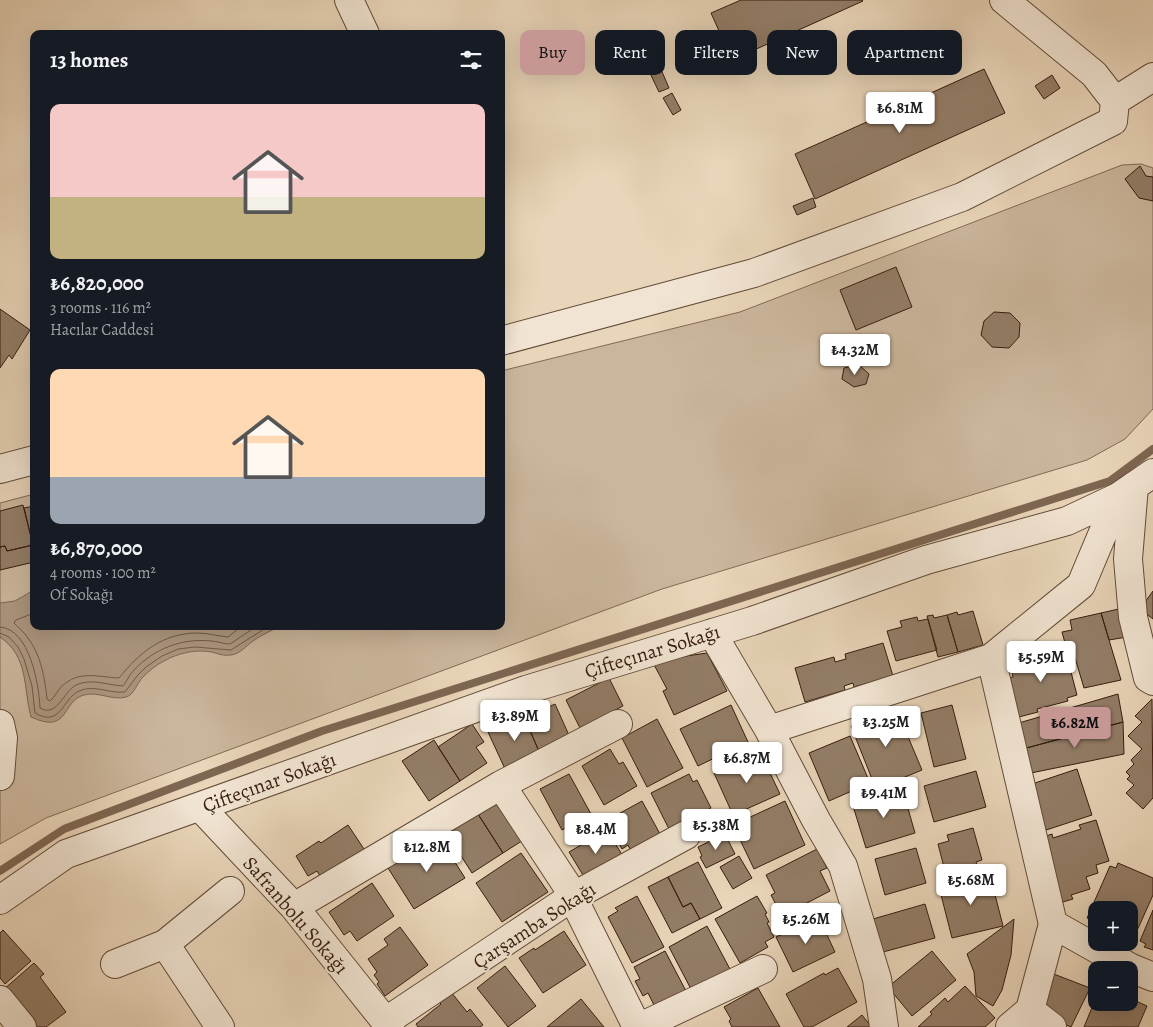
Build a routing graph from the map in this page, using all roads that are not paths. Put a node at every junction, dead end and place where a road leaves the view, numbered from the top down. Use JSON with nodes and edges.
{"nodes":[{"id":1,"x":349,"y":0,"type":"edge"},
{"id":2,"x":1004,"y":0,"type":"edge"},
{"id":3,"x":363,"y":30,"type":"edge"},
{"id":4,"x":1153,"y":77,"type":"edge"},
{"id":5,"x":1115,"y":102,"type":"junction"},
{"id":6,"x":505,"y":334,"type":"edge"},
{"id":7,"x":30,"y":461,"type":"edge"},
{"id":8,"x":0,"y":469,"type":"edge"},
{"id":9,"x":1135,"y":485,"type":"edge"},
{"id":10,"x":712,"y":633,"type":"junction"},
{"id":11,"x":991,"y":658,"type":"junction"},
{"id":12,"x":1153,"y":681,"type":"edge"},
{"id":13,"x":0,"y":724,"type":"edge"},
{"id":14,"x":618,"y":724,"type":"dead end"},
{"id":15,"x":769,"y":730,"type":"junction"},
{"id":16,"x":0,"y":776,"type":"edge"},
{"id":17,"x":500,"y":784,"type":"junction"},
{"id":18,"x":200,"y":806,"type":"junction"},
{"id":19,"x":686,"y":835,"type":"dead end"},
{"id":20,"x":230,"y":891,"type":"dead end"},
{"id":21,"x":572,"y":898,"type":"junction"},
{"id":22,"x":0,"y":900,"type":"edge"},
{"id":23,"x":294,"y":907,"type":"junction"},
{"id":24,"x":1053,"y":924,"type":"junction"},
{"id":25,"x":165,"y":944,"type":"junction"},
{"id":26,"x":115,"y":964,"type":"dead end"},
{"id":27,"x":763,"y":969,"type":"dead end"},
{"id":28,"x":1153,"y":977,"type":"edge"},
{"id":29,"x":0,"y":1000,"type":"edge"},
{"id":30,"x":1030,"y":1010,"type":"junction"},
{"id":31,"x":387,"y":1024,"type":"edge"},
{"id":32,"x":22,"y":1027,"type":"edge"},
{"id":33,"x":220,"y":1027,"type":"edge"},
{"id":34,"x":638,"y":1027,"type":"edge"},
{"id":35,"x":884,"y":1027,"type":"edge"},
{"id":36,"x":1010,"y":1027,"type":"edge"},
{"id":37,"x":1052,"y":1027,"type":"edge"}],
"edges":[{"from":1,"to":3,"type":"street"},
{"from":2,"to":5,"type":"street"},
{"from":4,"to":5,"type":"street"},
{"from":5,"to":6,"type":"street"},
{"from":7,"to":8,"type":"street"},
{"from":9,"to":10,"type":"street","name":"Çifteçınar Sokağı"},
{"from":9,"to":11,"type":"street"},
{"from":9,"to":12,"type":"street"},
{"from":10,"to":15,"type":"street"},
{"from":10,"to":18,"type":"street","name":"Çifteçınar Sokağı"},
{"from":11,"to":15,"type":"street"},
{"from":11,"to":24,"type":"street"},
{"from":13,"to":16,"type":"street"},
{"from":14,"to":17,"type":"street"},
{"from":15,"to":35,"type":"street"},
{"from":17,"to":21,"type":"street"},
{"from":17,"to":23,"type":"street"},
{"from":18,"to":22,"type":"street","name":"Çifteçınar Sokağı"},
{"from":18,"to":23,"type":"street","name":"Safranbolu Sokağı"},
{"from":19,"to":21,"type":"street","name":"Çarşamba Sokağı"},
{"from":20,"to":25,"type":"street"},
{"from":21,"to":31,"type":"street","name":"Çarşamba Sokağı"},
{"from":21,"to":34,"type":"street"},
{"from":23,"to":31,"type":"street","name":"Safranbolu Sokağı"},
{"from":24,"to":28,"type":"street"},
{"from":24,"to":30,"type":"street"},
{"from":25,"to":26,"type":"street"},
{"from":25,"to":33,"type":"street"},
{"from":27,"to":34,"type":"street"},
{"from":29,"to":32,"type":"street"},
{"from":30,"to":36,"type":"street"},
{"from":30,"to":37,"type":"street"}]}
